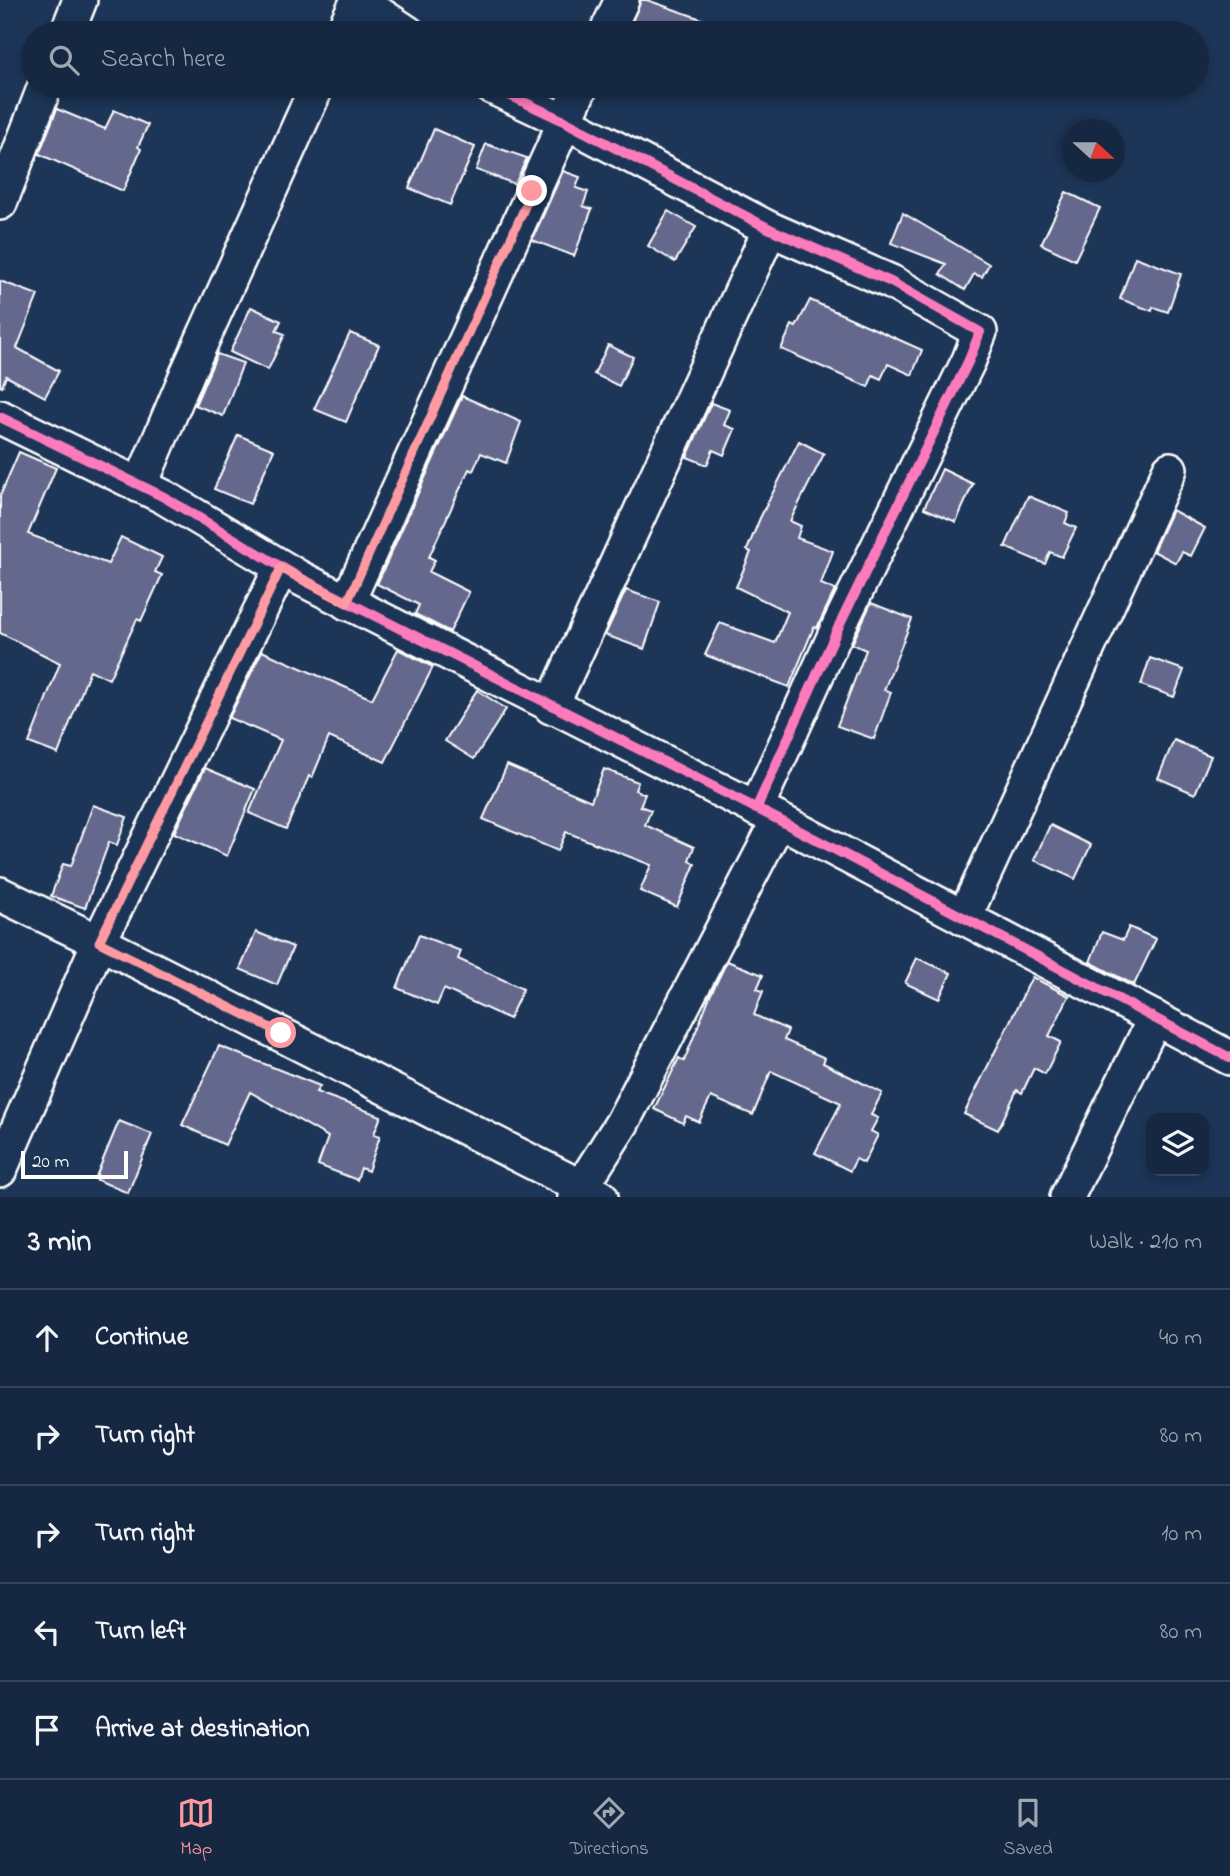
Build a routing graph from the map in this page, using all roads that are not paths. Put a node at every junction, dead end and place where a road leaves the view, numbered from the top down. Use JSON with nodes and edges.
{"nodes":[{"id":1,"x":80,"y":0,"type":"edge"},
{"id":2,"x":622,"y":0,"type":"edge"},
{"id":3,"x":72,"y":21,"type":"edge"},
{"id":4,"x":348,"y":21,"type":"edge"},
{"id":5,"x":390,"y":21,"type":"edge"},
{"id":6,"x":612,"y":21,"type":"edge"},
{"id":7,"x":41,"y":98,"type":"edge"},
{"id":8,"x":312,"y":98,"type":"edge"},
{"id":9,"x":516,"y":98,"type":"edge"},
{"id":10,"x":576,"y":98,"type":"edge"},
{"id":11,"x":565,"y":121,"type":"junction"},
{"id":12,"x":0,"y":202,"type":"edge"},
{"id":13,"x":770,"y":229,"type":"junction"},
{"id":14,"x":0,"y":417,"type":"edge"},
{"id":15,"x":1170,"y":469,"type":"dead end"},
{"id":16,"x":140,"y":486,"type":"junction"},
{"id":17,"x":281,"y":568,"type":"junction"},
{"id":18,"x":347,"y":603,"type":"junction"},
{"id":19,"x":551,"y":707,"type":"junction"},
{"id":20,"x":767,"y":815,"type":"junction"},
{"id":21,"x":0,"y":894,"type":"edge"},
{"id":22,"x":964,"y":918,"type":"junction"},
{"id":23,"x":99,"y":942,"type":"junction"},
{"id":24,"x":1155,"y":1017,"type":"junction"},
{"id":25,"x":1230,"y":1058,"type":"edge"},
{"id":26,"x":0,"y":1170,"type":"edge"},
{"id":27,"x":585,"y":1194,"type":"edge"},
{"id":28,"x":1067,"y":1197,"type":"edge"}],
"edges":[{"from":1,"to":3,"type":"street"},
{"from":2,"to":6,"type":"street"},
{"from":4,"to":5,"type":"street"},
{"from":7,"to":12,"type":"street"},
{"from":8,"to":16,"type":"street"},
{"from":9,"to":11,"type":"street"},
{"from":10,"to":11,"type":"street"},
{"from":11,"to":13,"type":"street"},
{"from":11,"to":18,"type":"street"},
{"from":13,"to":19,"type":"street"},
{"from":13,"to":20,"type":"street"},
{"from":14,"to":16,"type":"street"},
{"from":15,"to":22,"type":"street"},
{"from":16,"to":17,"type":"street"},
{"from":17,"to":18,"type":"street"},
{"from":17,"to":23,"type":"street"},
{"from":18,"to":19,"type":"street"},
{"from":19,"to":20,"type":"street"},
{"from":20,"to":22,"type":"street"},
{"from":20,"to":27,"type":"street"},
{"from":21,"to":23,"type":"street"},
{"from":22,"to":24,"type":"street"},
{"from":23,"to":26,"type":"street"},
{"from":23,"to":27,"type":"street"},
{"from":24,"to":25,"type":"street"},
{"from":24,"to":28,"type":"street"}]}
